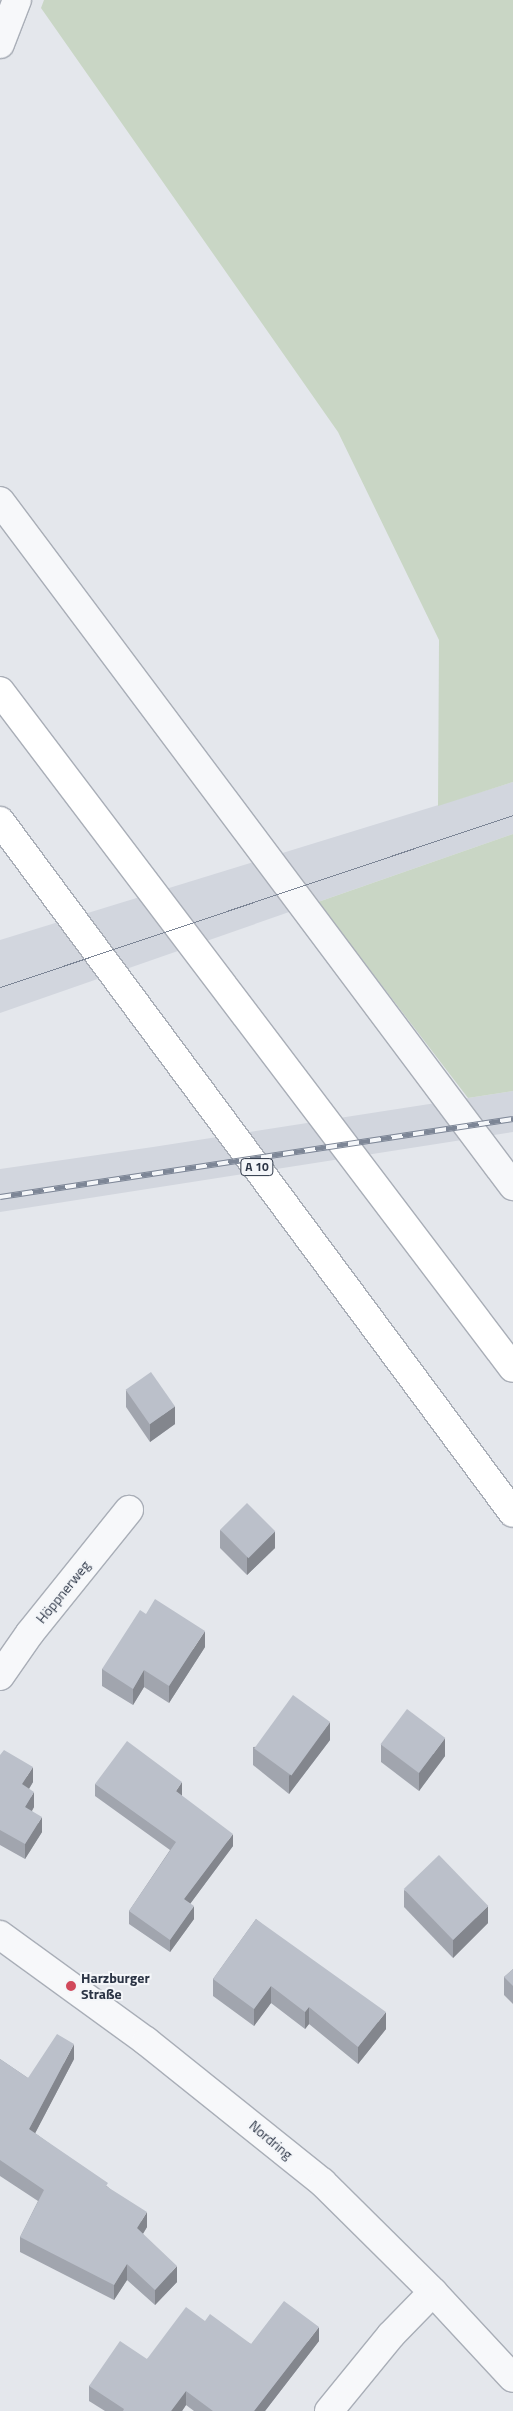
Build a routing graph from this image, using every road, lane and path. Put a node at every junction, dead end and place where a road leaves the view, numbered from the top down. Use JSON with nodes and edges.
{"nodes":[{"id":1,"x":17,"y":0,"type":"edge"},
{"id":2,"x":0,"y":44,"type":"edge"},
{"id":3,"x":0,"y":501,"type":"edge"},
{"id":4,"x":0,"y":690,"type":"edge"},
{"id":5,"x":0,"y":821,"type":"edge"},
{"id":6,"x":513,"y":1186,"type":"edge"},
{"id":7,"x":513,"y":1368,"type":"edge"},
{"id":8,"x":129,"y":1510,"type":"dead end"},
{"id":9,"x":513,"y":1513,"type":"edge"},
{"id":10,"x":0,"y":1676,"type":"edge"},
{"id":11,"x":0,"y":1935,"type":"edge"},
{"id":12,"x":433,"y":2292,"type":"junction"},
{"id":13,"x":513,"y":2378,"type":"edge"},
{"id":14,"x":329,"y":2411,"type":"edge"}],
"edges":[{"from":1,"to":2,"type":"street"},
{"from":3,"to":6,"type":"street"},
{"from":4,"to":7,"type":"highway"},
{"from":5,"to":9,"type":"highway","number":"A 10"},
{"from":8,"to":10,"type":"street","name":"Höppnerweg"},
{"from":11,"to":12,"type":"street","name":"Nordring"},
{"from":12,"to":13,"type":"street","name":"Nordring"},
{"from":12,"to":14,"type":"street"}]}
